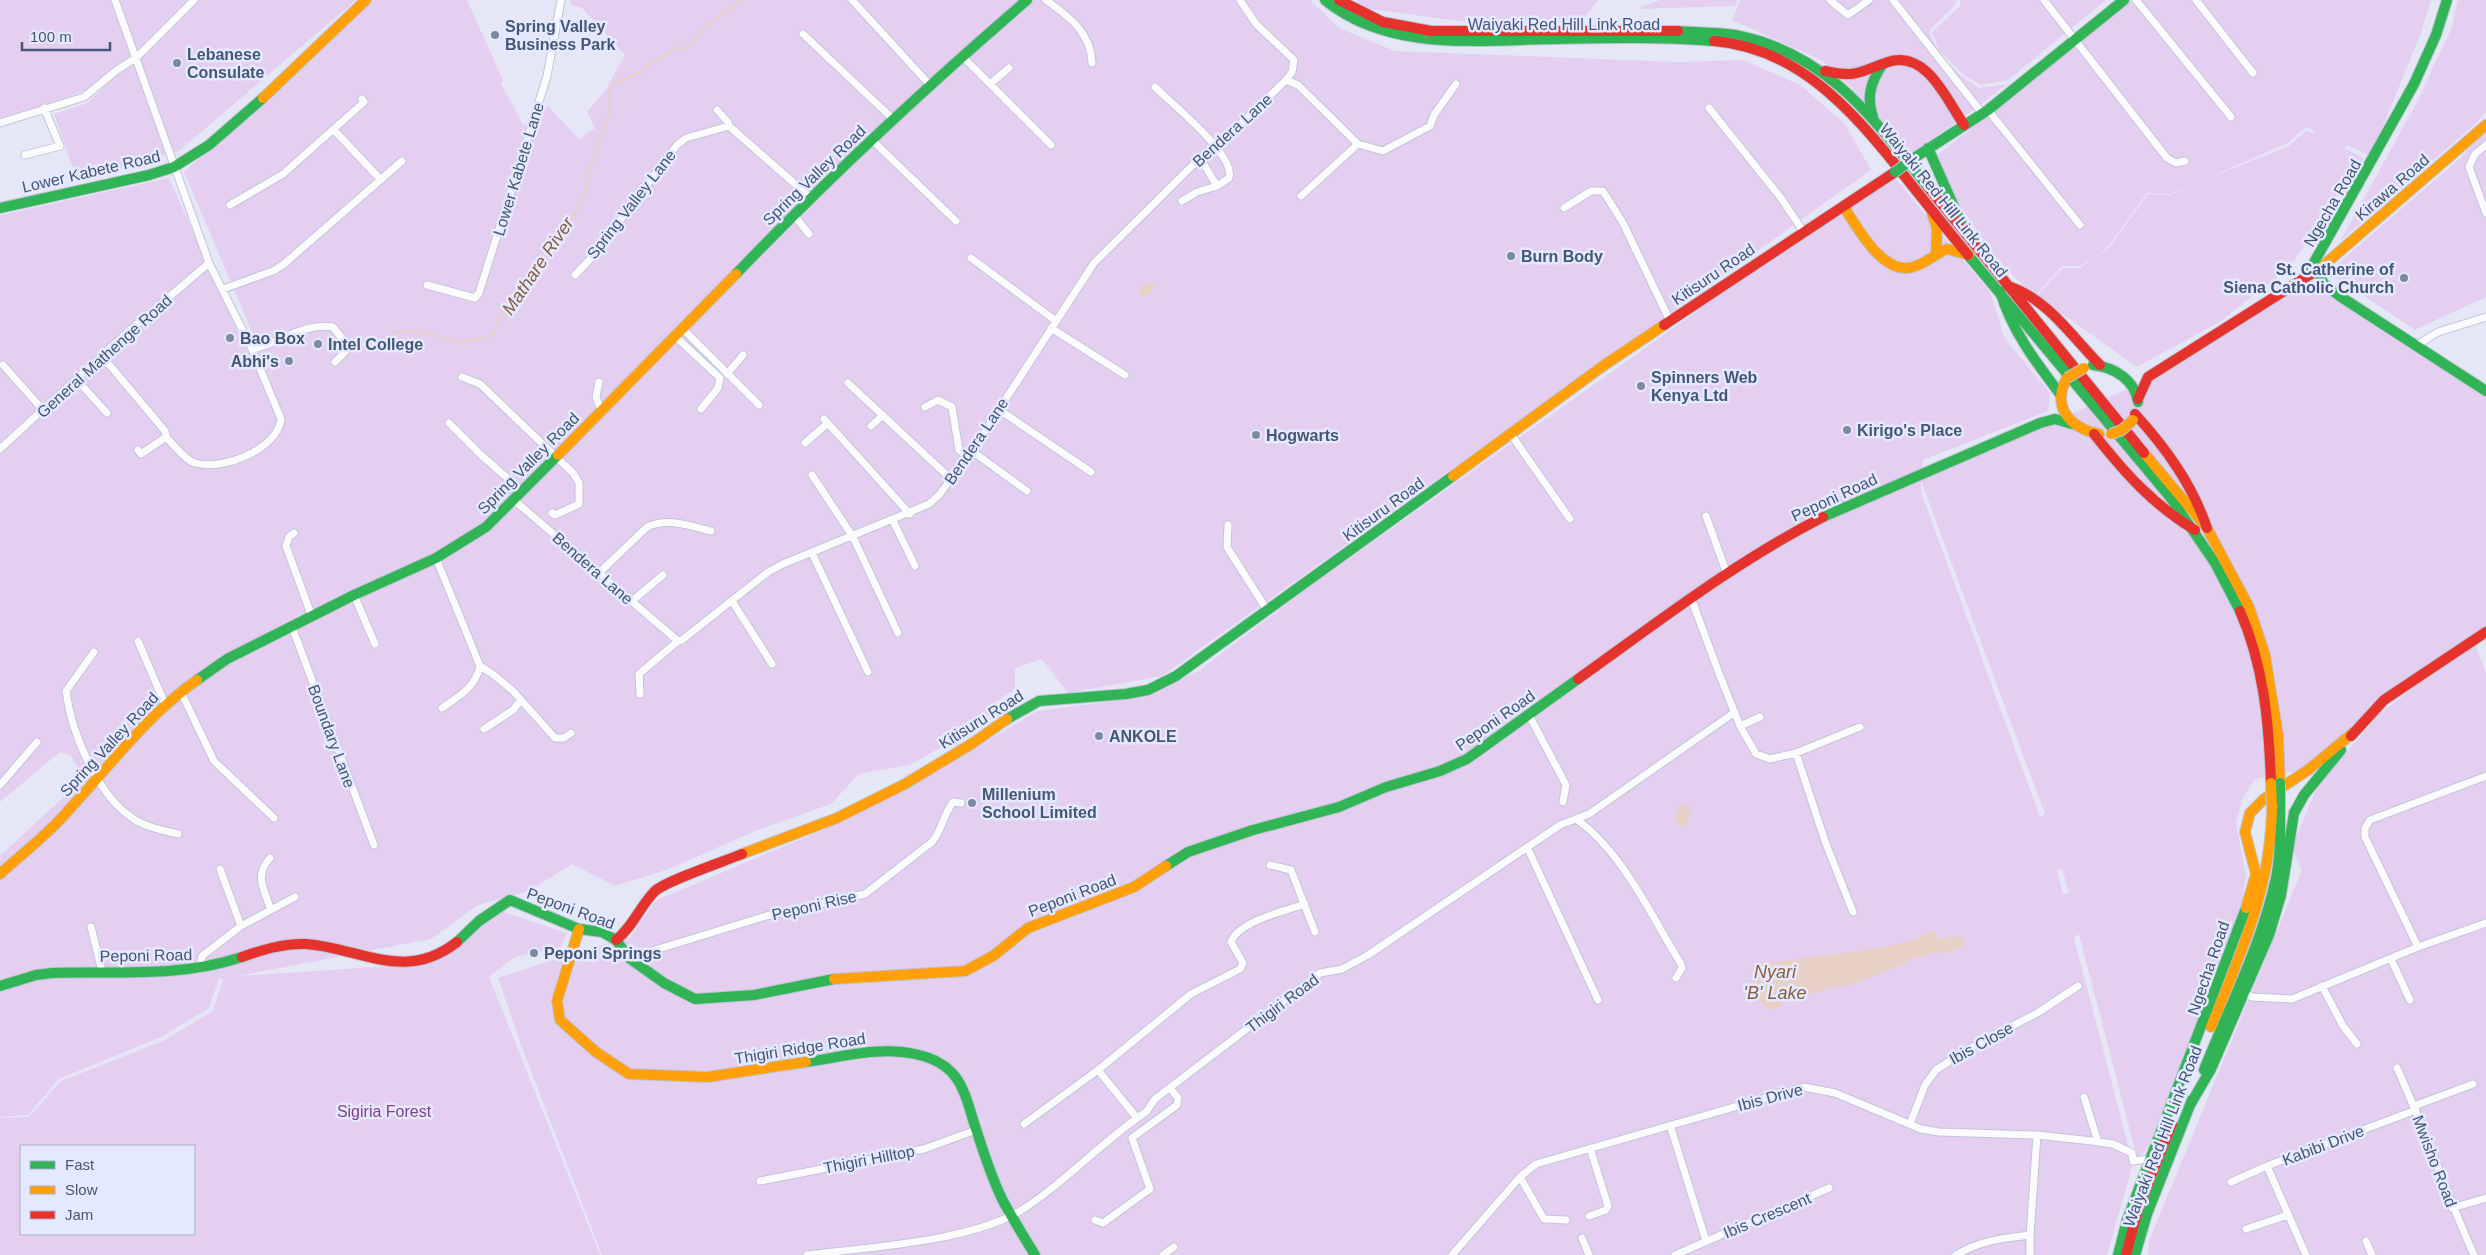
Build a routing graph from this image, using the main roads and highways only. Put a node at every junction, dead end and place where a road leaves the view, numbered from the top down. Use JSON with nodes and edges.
{"nodes":[{"id":1,"x":366,"y":0,"type":"edge"},
{"id":2,"x":1027,"y":0,"type":"edge"},
{"id":3,"x":1325,"y":0,"type":"edge"},
{"id":4,"x":1340,"y":0,"type":"edge"},
{"id":5,"x":2124,"y":0,"type":"edge"},
{"id":6,"x":2447,"y":0,"type":"edge"},
{"id":7,"x":1882,"y":65,"type":"junction"},
{"id":8,"x":1821,"y":70,"type":"junction"},
{"id":9,"x":1875,"y":121,"type":"junction"},
{"id":10,"x":1964,"y":124,"type":"junction"},
{"id":11,"x":2486,"y":125,"type":"edge"},
{"id":12,"x":1928,"y":148,"type":"junction"},
{"id":13,"x":1929,"y":206,"type":"junction"},
{"id":14,"x":1844,"y":207,"type":"junction"},
{"id":15,"x":0,"y":208,"type":"edge"},
{"id":16,"x":1968,"y":237,"type":"junction"},
{"id":17,"x":1936,"y":254,"type":"junction"},
{"id":18,"x":1970,"y":255,"type":"junction"},
{"id":19,"x":2317,"y":271,"type":"junction"},
{"id":20,"x":2307,"y":275,"type":"junction"},
{"id":21,"x":2004,"y":289,"type":"junction"},
{"id":22,"x":2100,"y":365,"type":"junction"},
{"id":23,"x":2153,"y":373,"type":"junction"},
{"id":24,"x":2124,"y":377,"type":"junction"},
{"id":25,"x":2486,"y":390,"type":"edge"},
{"id":26,"x":2061,"y":398,"type":"junction"},
{"id":27,"x":2138,"y":399,"type":"junction"},
{"id":28,"x":2134,"y":417,"type":"junction"},
{"id":29,"x":2045,"y":421,"type":"junction"},
{"id":30,"x":2072,"y":424,"type":"junction"},
{"id":31,"x":2094,"y":434,"type":"junction"},
{"id":32,"x":2207,"y":528,"type":"junction"},
{"id":33,"x":2195,"y":530,"type":"junction"},
{"id":34,"x":2486,"y":632,"type":"edge"},
{"id":35,"x":2354,"y":732,"type":"junction"},
{"id":36,"x":2280,"y":783,"type":"junction"},
{"id":37,"x":2303,"y":796,"type":"junction"},
{"id":38,"x":0,"y":874,"type":"edge"},
{"id":39,"x":2268,"y":890,"type":"junction"},
{"id":40,"x":579,"y":928,"type":"junction"},
{"id":41,"x":616,"y":940,"type":"junction"},
{"id":42,"x":0,"y":986,"type":"edge"},
{"id":43,"x":2186,"y":1079,"type":"junction"},
{"id":44,"x":2190,"y":1105,"type":"junction"},
{"id":45,"x":1035,"y":1255,"type":"edge"},
{"id":46,"x":2118,"y":1255,"type":"edge"},
{"id":47,"x":2126,"y":1255,"type":"edge"},
{"id":48,"x":2135,"y":1255,"type":"edge"}],
"edges":[{"from":1,"to":15,"type":"main road","name":"Lower Kabete Road"},
{"from":2,"to":38,"type":"main road","name":"Spring Valley Road"},
{"from":3,"to":13,"type":"main road","name":"Waiyaki Red Hill Link Road"},
{"from":4,"to":8,"type":"main road","name":"Waiyaki Red Hill Link Road"},
{"from":5,"to":10,"type":"main road","name":"Kitisuru Road"},
{"from":6,"to":20,"type":"main road","name":"Ngecha Road"},
{"from":7,"to":8,"type":"main road"},
{"from":7,"to":9,"type":"main road"},
{"from":7,"to":10,"type":"main road"},
{"from":8,"to":9,"type":"main road","name":"Waiyaki Red Hill Link Road"},
{"from":9,"to":16,"type":"main road","name":"Waiyaki Red Hill Link Road"},
{"from":10,"to":12,"type":"main road","name":"Kitisuru Road"},
{"from":11,"to":19,"type":"main road","name":"Kirawa Road"},
{"from":12,"to":14,"type":"main road","name":"Kitisuru Road","bridge":true},
{"from":12,"to":16,"type":"main road"},
{"from":13,"to":17,"type":"main road"},
{"from":13,"to":18,"type":"main road","name":"Waiyaki Red Hill Link Road"},
{"from":14,"to":17,"type":"main road"},
{"from":14,"to":41,"type":"main road","name":"Kitisuru Road"},
{"from":16,"to":21,"type":"main road","name":"Waiyaki Red Hill Link Road"},
{"from":17,"to":18,"type":"main road"},
{"from":18,"to":21,"type":"main road","name":"Waiyaki Red Hill Link Road"},
{"from":19,"to":20,"type":"main road","name":"Ngecha Road"},
{"from":19,"to":25,"type":"main road","name":"Ngecha Road"},
{"from":20,"to":23,"type":"main road"},
{"from":21,"to":22,"type":"main road"},
{"from":21,"to":26,"type":"main road"},
{"from":21,"to":32,"type":"main road","name":"Waiyaki Red Hill Link Road"},
{"from":21,"to":33,"type":"main road","name":"Waiyaki Red Hill Link Road"},
{"from":22,"to":24,"type":"main road"},
{"from":22,"to":26,"type":"main road","bridge":true},
{"from":23,"to":24,"type":"main road"},
{"from":23,"to":27,"type":"main road"},
{"from":24,"to":27,"type":"main road"},
{"from":26,"to":29,"type":"main road","name":"Peponi Road"},
{"from":26,"to":30,"type":"main road"},
{"from":27,"to":28,"type":"main road"},
{"from":28,"to":31,"type":"main road","bridge":true},
{"from":28,"to":32,"type":"main road"},
{"from":29,"to":30,"type":"main road","name":"Peponi Road"},
{"from":29,"to":41,"type":"main road","name":"Peponi Road"},
{"from":30,"to":31,"type":"main road"},
{"from":31,"to":33,"type":"main road"},
{"from":32,"to":36,"type":"main road","name":"Waiyaki Red Hill Link Road"},
{"from":33,"to":36,"type":"main road","name":"Waiyaki Red Hill Link Road"},
{"from":34,"to":35,"type":"main road","name":"Ngecha Road"},
{"from":35,"to":36,"type":"main road","name":"Ngecha Road"},
{"from":35,"to":37,"type":"main road","name":"Ngecha Road"},
{"from":36,"to":37,"type":"main road"},
{"from":36,"to":39,"type":"main road","bridge":true},
{"from":36,"to":43,"type":"main road","name":"Ngecha Road"},
{"from":37,"to":44,"type":"main road","name":"Ngecha Road"},
{"from":39,"to":43,"type":"main road","name":"Waiyaki Red Hill Link Road"},
{"from":39,"to":44,"type":"main road","name":"Waiyaki Red Hill Link Road"},
{"from":40,"to":41,"type":"main road","name":"Peponi Road"},
{"from":40,"to":42,"type":"main road","name":"Peponi Road"},
{"from":40,"to":45,"type":"main road","name":"Thigiri Ridge Road"},
{"from":43,"to":46,"type":"main road","name":"Ngecha Road"},
{"from":43,"to":47,"type":"main road","name":"Waiyaki Red Hill Link Road"},
{"from":44,"to":48,"type":"main road","name":"Waiyaki Red Hill Link Road"}]}
